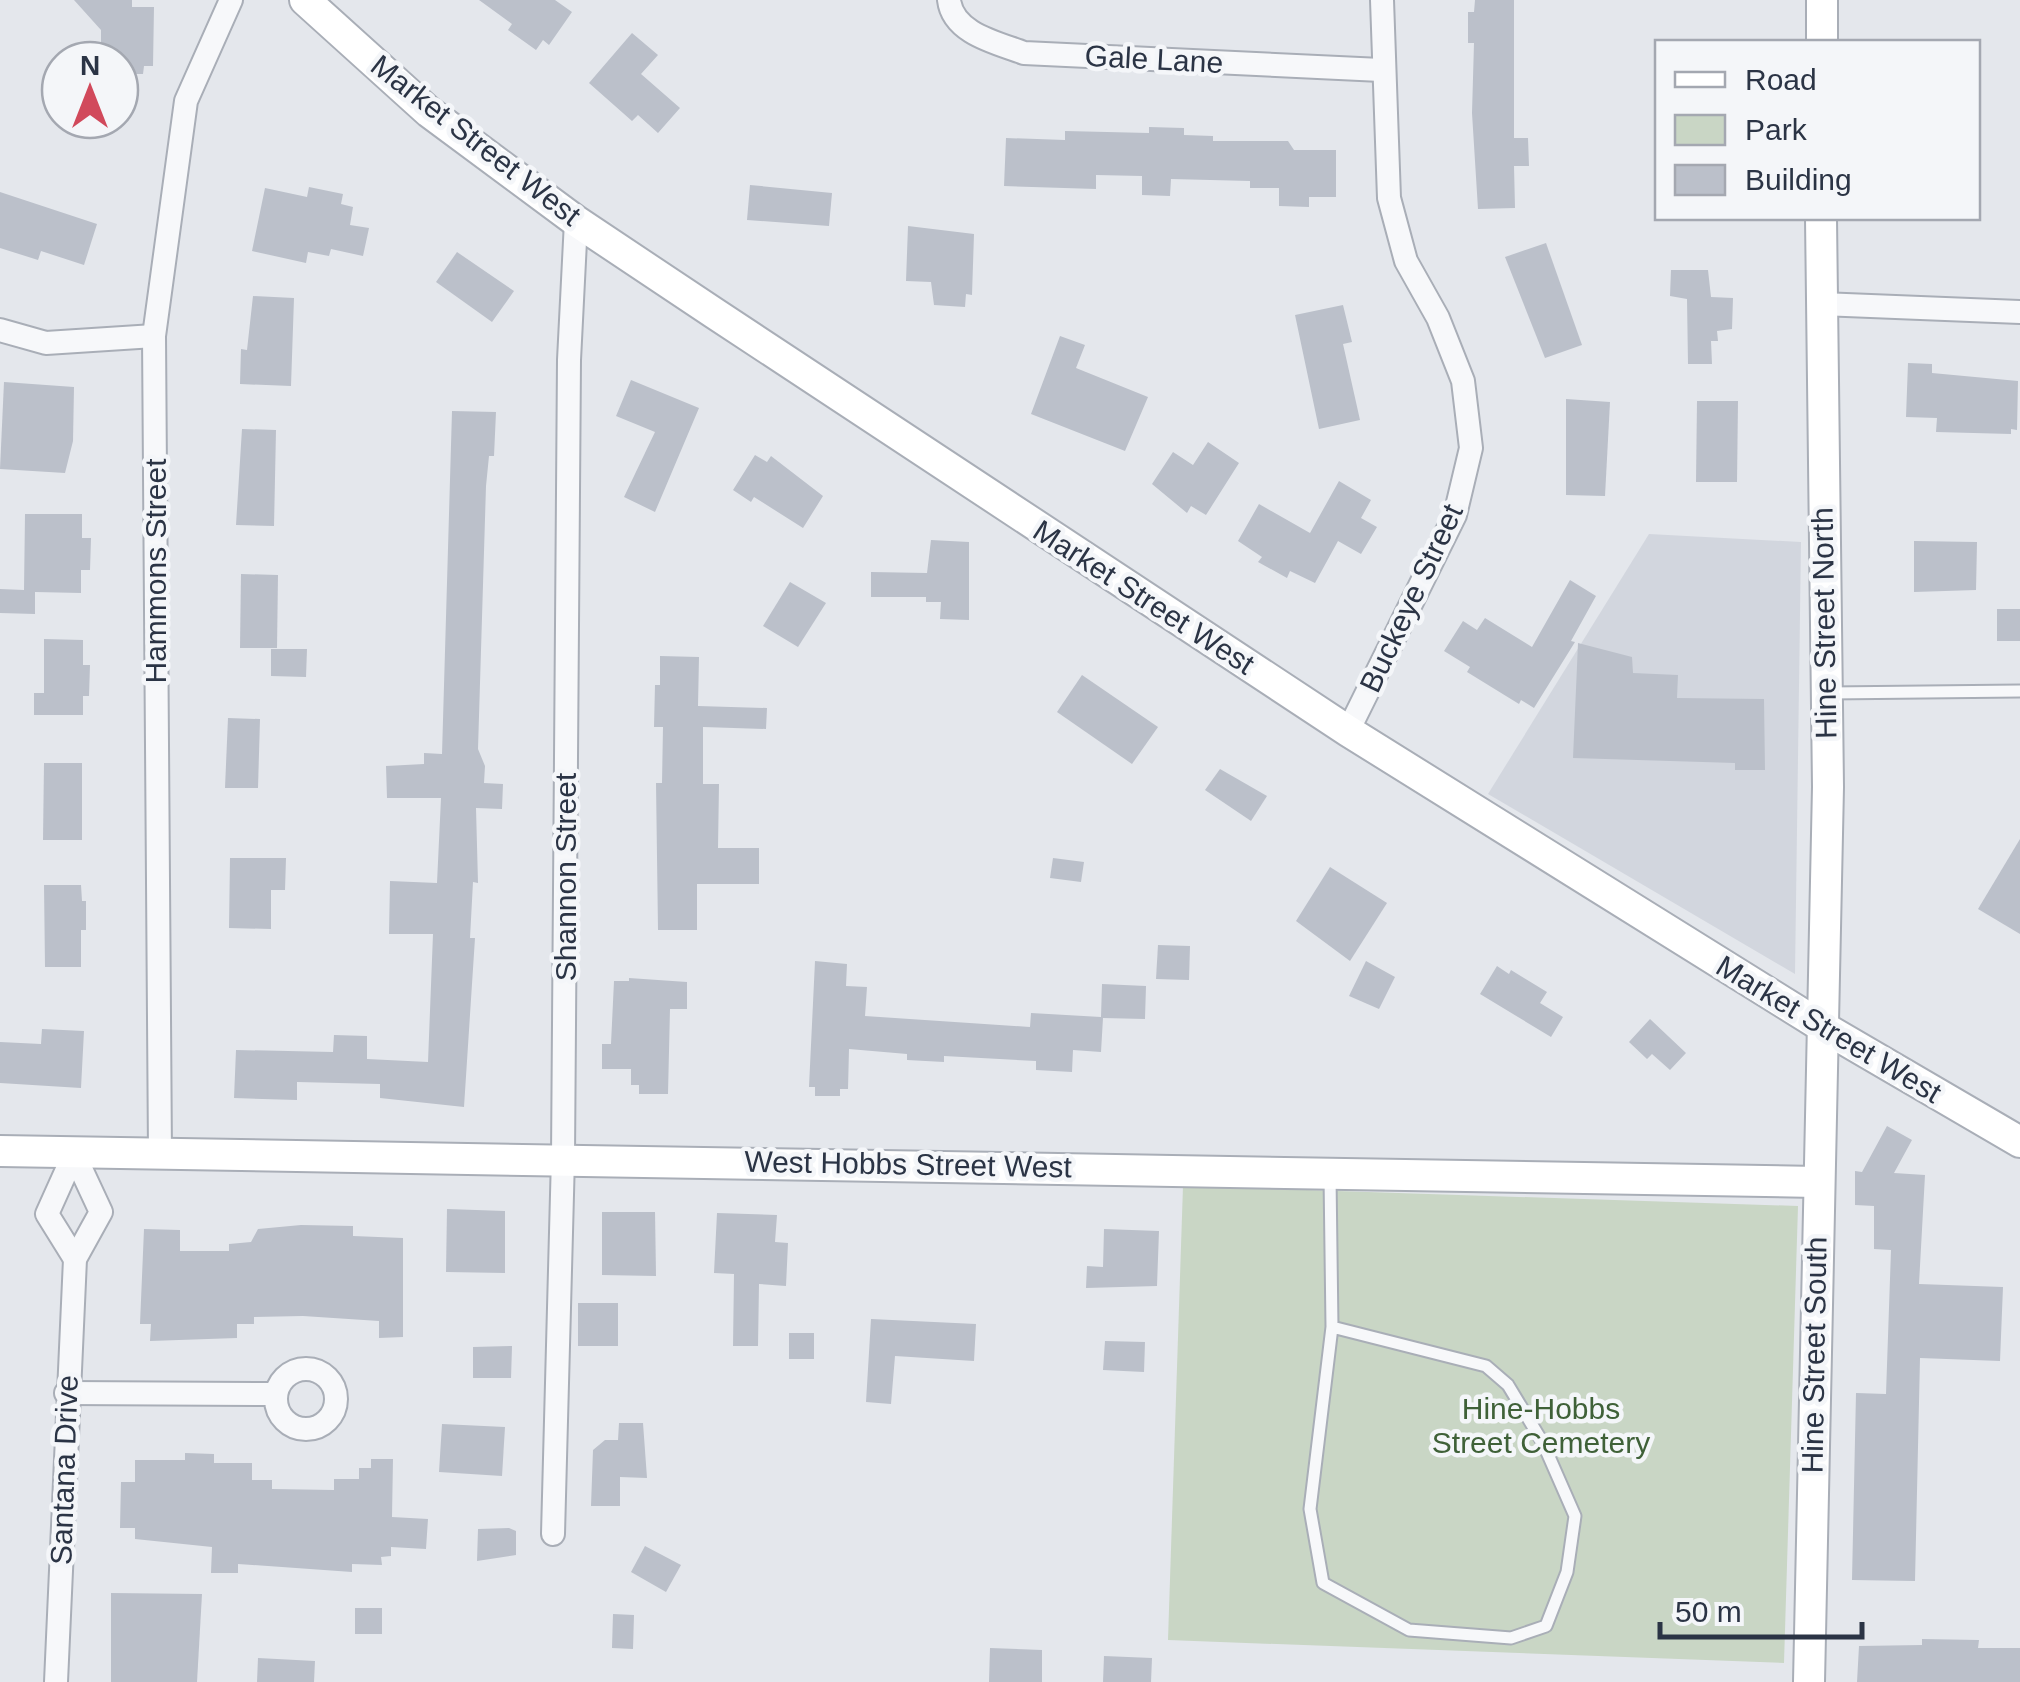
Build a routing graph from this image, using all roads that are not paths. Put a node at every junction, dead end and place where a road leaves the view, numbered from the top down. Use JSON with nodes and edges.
{"nodes":[{"id":1,"x":231,"y":0,"type":"edge"},
{"id":2,"x":304,"y":0,"type":"edge"},
{"id":3,"x":949,"y":0,"type":"edge"},
{"id":4,"x":1382,"y":0,"type":"edge"},
{"id":5,"x":1822,"y":0,"type":"edge"},
{"id":6,"x":1822,"y":40,"type":"edge"},
{"id":7,"x":1382,"y":70,"type":"junction"},
{"id":8,"x":576,"y":220,"type":"junction"},
{"id":9,"x":1821,"y":220,"type":"edge"},
{"id":10,"x":1821,"y":304,"type":"junction"},
{"id":11,"x":2020,"y":312,"type":"edge"},
{"id":12,"x":0,"y":330,"type":"edge"},
{"id":13,"x":154,"y":336,"type":"junction"},
{"id":14,"x":2020,"y":691,"type":"edge"},
{"id":15,"x":1824,"y":693,"type":"junction"},
{"id":16,"x":1348,"y":732,"type":"junction"},
{"id":17,"x":1823,"y":1028,"type":"junction"},
{"id":18,"x":2020,"y":1142,"type":"edge"},
{"id":19,"x":0,"y":1151,"type":"edge"},
{"id":20,"x":74,"y":1154,"type":"junction"},
{"id":21,"x":160,"y":1154,"type":"junction"},
{"id":22,"x":563,"y":1157,"type":"junction"},
{"id":23,"x":1330,"y":1172,"type":"junction"},
{"id":24,"x":1817,"y":1182,"type":"junction"},
{"id":25,"x":75,"y":1259,"type":"junction"},
{"id":26,"x":1332,"y":1327,"type":"junction"},
{"id":27,"x":66,"y":1393,"type":"junction"},
{"id":28,"x":276,"y":1394,"type":"dead end"},
{"id":29,"x":554,"y":1534,"type":"dead end"},
{"id":30,"x":56,"y":1682,"type":"edge"},
{"id":31,"x":1808,"y":1682,"type":"edge"}],
"edges":[{"from":1,"to":13,"type":"street","name":"Hammons Street"},
{"from":2,"to":8,"type":"street","name":"Market Street West"},
{"from":3,"to":7,"type":"street","name":"Gale Lane"},
{"from":4,"to":7,"type":"street","name":"Buckeye Street"},
{"from":5,"to":6,"type":"street"},
{"from":7,"to":16,"type":"street","name":"Buckeye Street"},
{"from":8,"to":16,"type":"street","name":"Market Street West"},
{"from":8,"to":22,"type":"street","name":"Shannon Street"},
{"from":9,"to":10,"type":"street","name":"Hine Street North"},
{"from":10,"to":11,"type":"street"},
{"from":10,"to":15,"type":"street","name":"Hine Street North"},
{"from":12,"to":13,"type":"street"},
{"from":13,"to":21,"type":"street","name":"Hammons Street"},
{"from":14,"to":15,"type":"lane"},
{"from":15,"to":17,"type":"street","name":"Hine Street North"},
{"from":16,"to":17,"type":"street","name":"Market Street West"},
{"from":17,"to":18,"type":"street","name":"Market Street West"},
{"from":17,"to":24,"type":"street","name":"Hine Street South"},
{"from":19,"to":20,"type":"street","name":"West Hobbs Street West"},
{"from":20,"to":21,"type":"street","name":"West Hobbs Street West"},
{"from":20,"to":25,"type":"street","name":"Santana Drive"},
{"from":20,"to":25,"type":"street"},
{"from":21,"to":22,"type":"street","name":"West Hobbs Street West"},
{"from":22,"to":23,"type":"street","name":"West Hobbs Street West"},
{"from":22,"to":29,"type":"street","name":"Shannon Street"},
{"from":23,"to":24,"type":"street","name":"West Hobbs Street West"},
{"from":23,"to":26,"type":"lane"},
{"from":24,"to":31,"type":"street","name":"Hine Street South"},
{"from":25,"to":27,"type":"street","name":"Santana Drive"},
{"from":26,"to":26,"type":"lane"},
{"from":27,"to":28,"type":"street"},
{"from":27,"to":30,"type":"street","name":"Santana Drive"}]}
